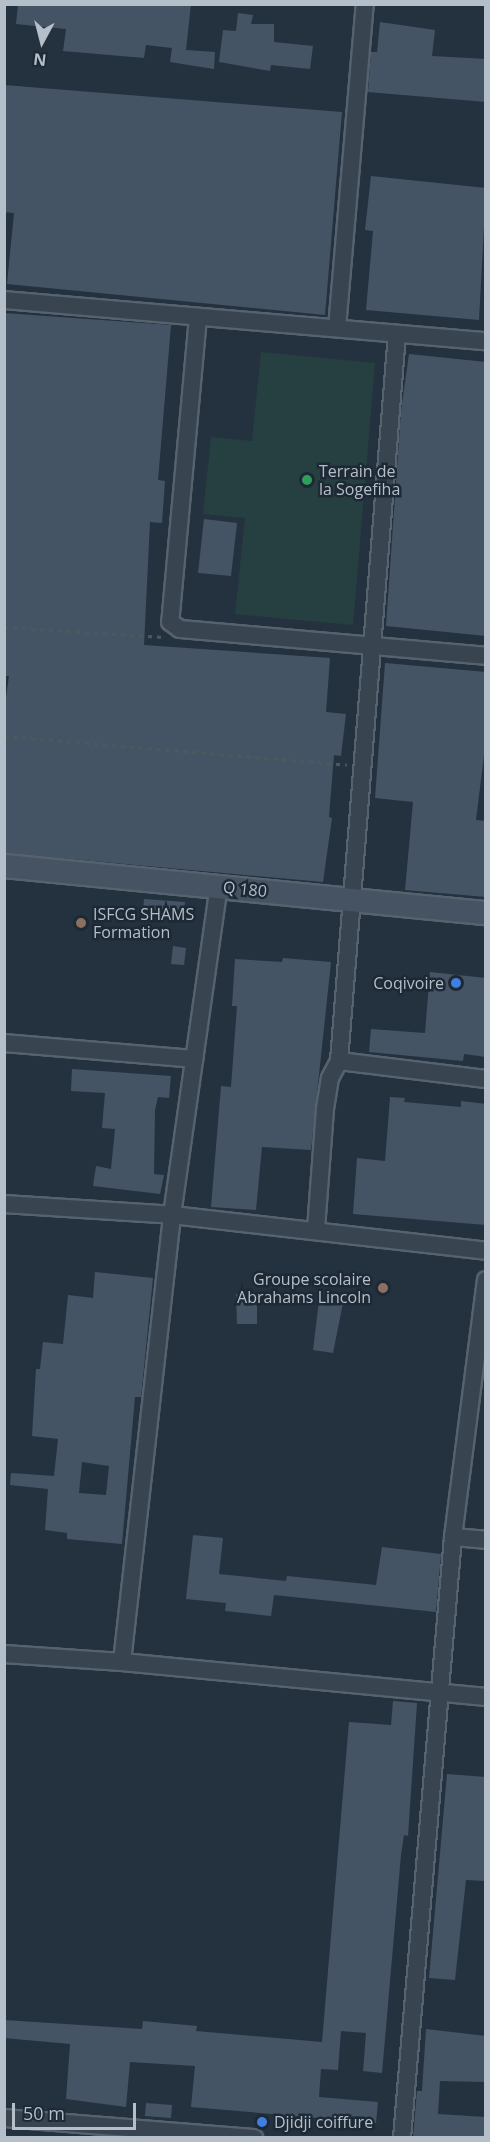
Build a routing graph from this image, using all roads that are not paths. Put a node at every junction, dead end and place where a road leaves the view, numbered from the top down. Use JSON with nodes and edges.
{"nodes":[{"id":1,"x":365,"y":4,"type":"edge"},
{"id":2,"x":4,"y":300,"type":"edge"},
{"id":3,"x":198,"y":317,"type":"junction"},
{"id":4,"x":337,"y":328,"type":"junction"},
{"id":5,"x":397,"y":334,"type":"junction"},
{"id":6,"x":486,"y":341,"type":"edge"},
{"id":7,"x":370,"y":647,"type":"junction"},
{"id":8,"x":486,"y":656,"type":"edge"},
{"id":9,"x":4,"y":867,"type":"edge"},
{"id":10,"x":219,"y":886,"type":"junction"},
{"id":11,"x":351,"y":901,"type":"junction"},
{"id":12,"x":486,"y":913,"type":"edge"},
{"id":13,"x":4,"y":1043,"type":"edge"},
{"id":14,"x":194,"y":1059,"type":"junction"},
{"id":15,"x":339,"y":1061,"type":"junction"},
{"id":16,"x":486,"y":1079,"type":"edge"},
{"id":17,"x":4,"y":1204,"type":"edge"},
{"id":18,"x":172,"y":1215,"type":"junction"},
{"id":19,"x":316,"y":1229,"type":"junction"},
{"id":20,"x":486,"y":1251,"type":"edge"},
{"id":21,"x":486,"y":1280,"type":"edge"},
{"id":22,"x":453,"y":1537,"type":"junction"},
{"id":23,"x":486,"y":1540,"type":"edge"},
{"id":24,"x":4,"y":1654,"type":"edge"},
{"id":25,"x":122,"y":1662,"type":"junction"},
{"id":26,"x":439,"y":1692,"type":"junction"},
{"id":27,"x":486,"y":1697,"type":"edge"},
{"id":28,"x":4,"y":2118,"type":"edge"},
{"id":29,"x":212,"y":2136,"type":"edge"},
{"id":30,"x":254,"y":2138,"type":"edge"},
{"id":31,"x":402,"y":2138,"type":"edge"}],
"edges":[{"from":1,"to":4,"type":"street"},
{"from":2,"to":3,"type":"street"},
{"from":3,"to":4,"type":"street"},
{"from":3,"to":7,"type":"street"},
{"from":4,"to":5,"type":"street"},
{"from":5,"to":6,"type":"street"},
{"from":5,"to":7,"type":"street"},
{"from":7,"to":8,"type":"street"},
{"from":7,"to":11,"type":"street"},
{"from":9,"to":10,"type":"street","name":"Q 180"},
{"from":10,"to":11,"type":"street","name":"Q 180"},
{"from":10,"to":14,"type":"street"},
{"from":11,"to":12,"type":"street","name":"Q 180"},
{"from":11,"to":15,"type":"street"},
{"from":13,"to":14,"type":"street"},
{"from":14,"to":18,"type":"street"},
{"from":15,"to":16,"type":"street"},
{"from":15,"to":19,"type":"street"},
{"from":17,"to":18,"type":"street"},
{"from":18,"to":19,"type":"street"},
{"from":18,"to":25,"type":"street"},
{"from":19,"to":20,"type":"street"},
{"from":21,"to":22,"type":"street"},
{"from":22,"to":23,"type":"street"},
{"from":22,"to":26,"type":"street"},
{"from":24,"to":25,"type":"street"},
{"from":25,"to":26,"type":"street"},
{"from":26,"to":27,"type":"street"},
{"from":26,"to":31,"type":"street"},
{"from":28,"to":29,"type":"street"},
{"from":29,"to":30,"type":"street"}]}
